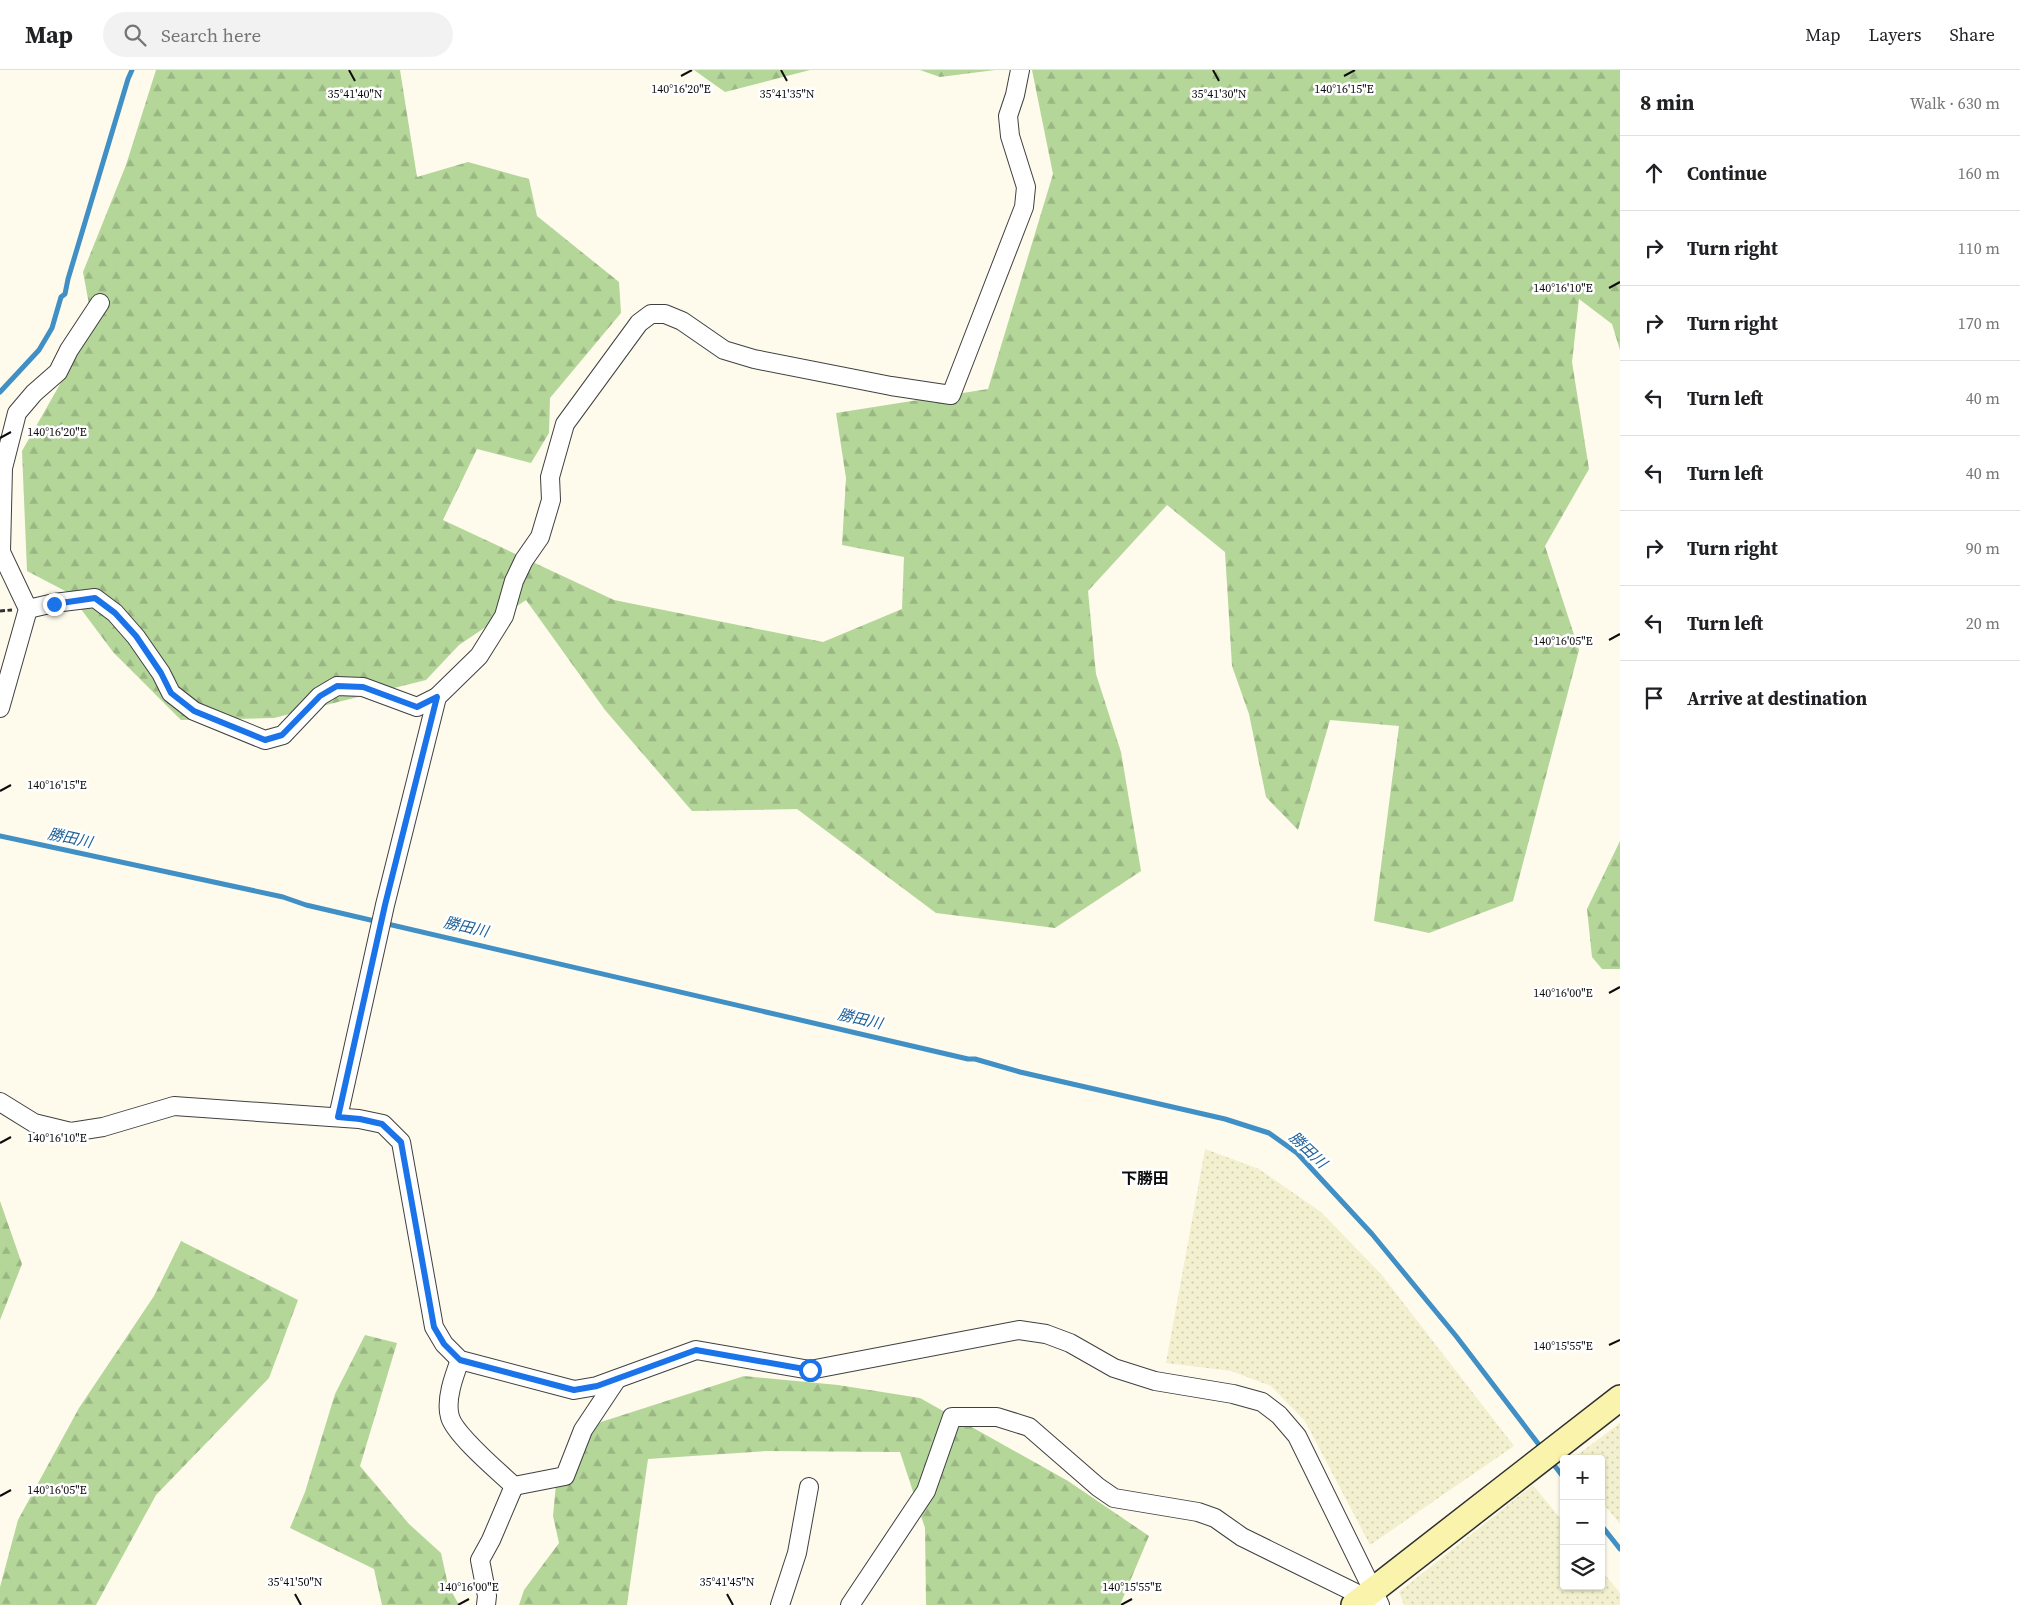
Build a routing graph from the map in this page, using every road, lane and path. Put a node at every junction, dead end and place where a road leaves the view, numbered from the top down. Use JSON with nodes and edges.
{"nodes":[{"id":1,"x":1020,"y":70,"type":"edge"},
{"id":2,"x":100,"y":303,"type":"dead end"},
{"id":3,"x":28,"y":609,"type":"junction"},
{"id":4,"x":437,"y":697,"type":"junction"},
{"id":5,"x":0,"y":708,"type":"edge"},
{"id":6,"x":0,"y":1102,"type":"edge"},
{"id":7,"x":338,"y":1117,"type":"junction"},
{"id":8,"x":460,"y":1360,"type":"junction"},
{"id":9,"x":617,"y":1379,"type":"junction"},
{"id":10,"x":1620,"y":1398,"type":"edge"},
{"id":11,"x":514,"y":1486,"type":"junction"},
{"id":12,"x":809,"y":1487,"type":"dead end"},
{"id":13,"x":1368,"y":1599,"type":"edge"},
{"id":14,"x":486,"y":1605,"type":"edge"},
{"id":15,"x":780,"y":1605,"type":"edge"},
{"id":16,"x":850,"y":1605,"type":"edge"}],
"edges":[{"from":1,"to":4,"type":"street"},
{"from":2,"to":3,"type":"street"},
{"from":3,"to":4,"type":"street"},
{"from":3,"to":5,"type":"street"},
{"from":4,"to":7,"type":"street"},
{"from":6,"to":7,"type":"street"},
{"from":7,"to":8,"type":"street"},
{"from":8,"to":9,"type":"street"},
{"from":8,"to":11,"type":"street"},
{"from":9,"to":11,"type":"street"},
{"from":9,"to":13,"type":"street"},
{"from":10,"to":13,"type":"street"},
{"from":11,"to":14,"type":"street"},
{"from":12,"to":15,"type":"street"},
{"from":13,"to":16,"type":"street"}]}
